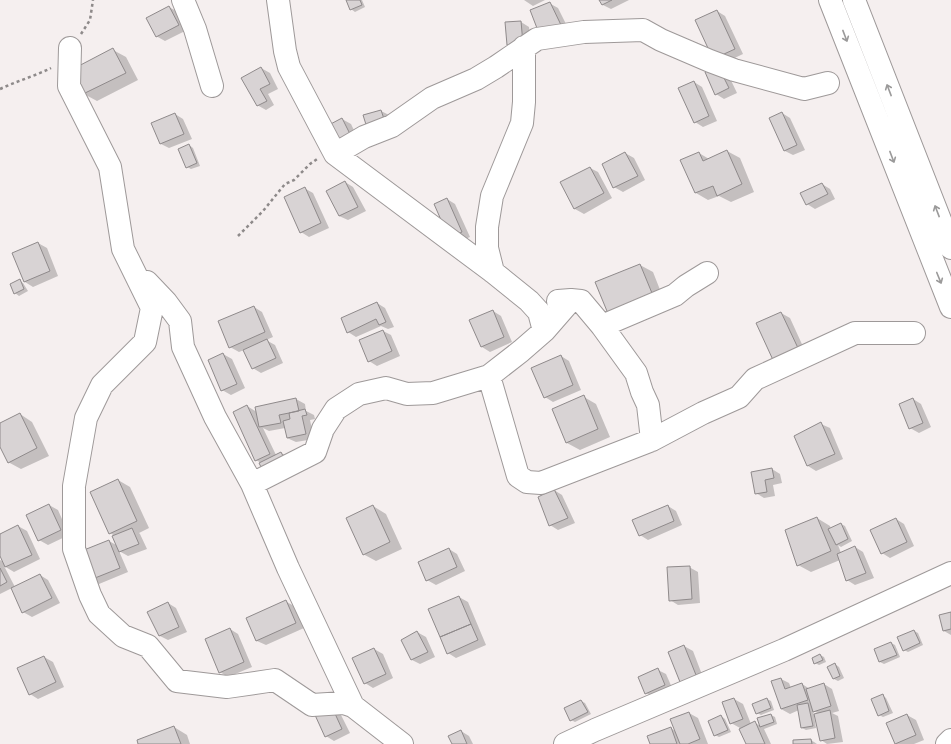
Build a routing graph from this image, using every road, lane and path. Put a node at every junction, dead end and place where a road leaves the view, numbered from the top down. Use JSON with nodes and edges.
{"nodes":[{"id":1,"x":93,"y":0,"type":"edge"},
{"id":2,"x":183,"y":0,"type":"edge"},
{"id":3,"x":278,"y":0,"type":"edge"},
{"id":4,"x":830,"y":0,"type":"edge"},
{"id":5,"x":854,"y":0,"type":"edge"},
{"id":6,"x":84,"y":31,"type":"dead end"},
{"id":7,"x":70,"y":48,"type":"joint"},
{"id":8,"x":524,"y":48,"type":"junction"},
{"id":9,"x":828,"y":83,"type":"dead end"},
{"id":10,"x":212,"y":86,"type":"dead end"},
{"id":11,"x":0,"y":89,"type":"edge"},
{"id":12,"x":335,"y":154,"type":"junction"},
{"id":13,"x":238,"y":236,"type":"dead end"},
{"id":14,"x":951,"y":248,"type":"edge"},
{"id":15,"x":123,"y":249,"type":"junction"},
{"id":16,"x":493,"y":272,"type":"junction"},
{"id":17,"x":707,"y":273,"type":"dead end"},
{"id":18,"x":571,"y":300,"type":"junction"},
{"id":19,"x":528,"y":301,"type":"junction"},
{"id":20,"x":951,"y":307,"type":"edge"},
{"id":21,"x":602,"y":326,"type":"junction"},
{"id":22,"x":544,"y":331,"type":"junction"},
{"id":23,"x":914,"y":333,"type":"dead end"},
{"id":24,"x":489,"y":376,"type":"junction"},
{"id":25,"x":652,"y":440,"type":"junction"},
{"id":26,"x":252,"y":484,"type":"junction"},
{"id":27,"x":951,"y":573,"type":"edge"},
{"id":28,"x":353,"y":706,"type":"junction"},
{"id":29,"x":951,"y":740,"type":"edge"},
{"id":30,"x":402,"y":744,"type":"edge"},
{"id":31,"x":565,"y":744,"type":"edge"},
{"id":32,"x":947,"y":744,"type":"edge"}],
"edges":[{"from":1,"to":6,"type":"path"},
{"from":2,"to":10,"type":"street"},
{"from":3,"to":12,"type":"street"},
{"from":4,"to":20,"type":"street","one_way":true},
{"from":14,"to":5,"type":"street","one_way":true},
{"from":7,"to":11,"type":"path"},
{"from":7,"to":15,"type":"street"},
{"from":8,"to":9,"type":"street"},
{"from":8,"to":12,"type":"street"},
{"from":8,"to":16,"type":"street"},
{"from":12,"to":13,"type":"path"},
{"from":12,"to":16,"type":"street"},
{"from":15,"to":26,"type":"street"},
{"from":15,"to":28,"type":"street"},
{"from":16,"to":19,"type":"street"},
{"from":17,"to":21,"type":"street"},
{"from":18,"to":19,"type":"street"},
{"from":18,"to":21,"type":"street"},
{"from":18,"to":22,"type":"street"},
{"from":19,"to":22,"type":"street"},
{"from":21,"to":25,"type":"street"},
{"from":22,"to":24,"type":"street"},
{"from":23,"to":25,"type":"street"},
{"from":24,"to":25,"type":"street"},
{"from":24,"to":26,"type":"street"},
{"from":26,"to":28,"type":"street"},
{"from":27,"to":31,"type":"street"},
{"from":28,"to":30,"type":"street"},
{"from":29,"to":32,"type":"street"}]}
